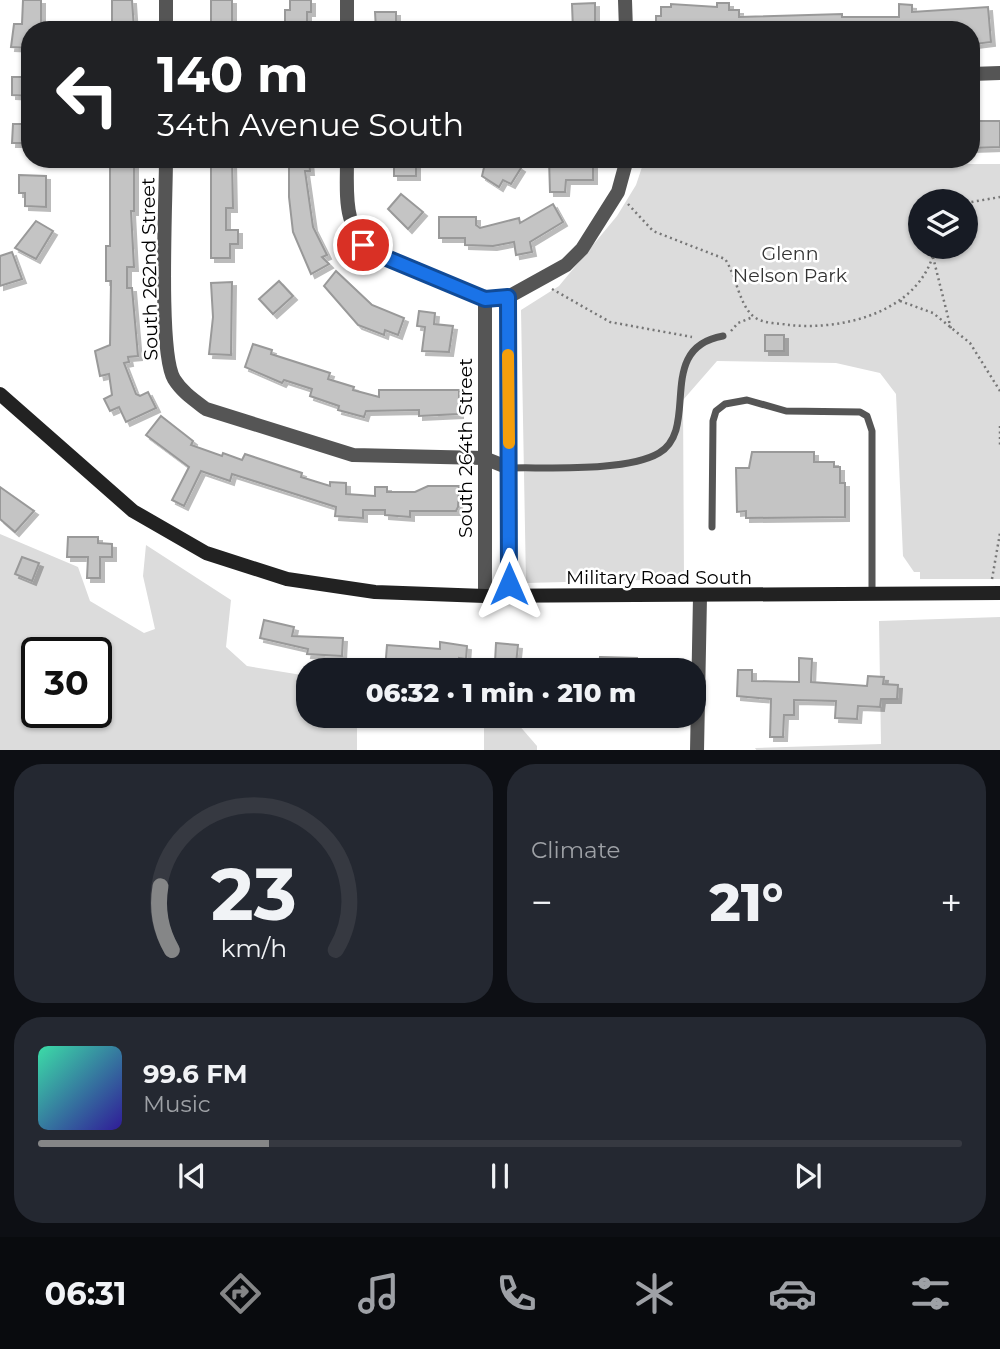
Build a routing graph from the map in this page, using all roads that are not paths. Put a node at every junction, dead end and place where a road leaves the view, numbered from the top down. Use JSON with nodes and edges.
{"nodes":[{"id":1,"x":166,"y":0,"type":"edge"},
{"id":2,"x":348,"y":0,"type":"edge"},
{"id":3,"x":625,"y":0,"type":"edge"},
{"id":4,"x":166,"y":21,"type":"edge"},
{"id":5,"x":348,"y":21,"type":"edge"},
{"id":6,"x":625,"y":21,"type":"edge"},
{"id":7,"x":1000,"y":73,"type":"edge"},
{"id":8,"x":980,"y":74,"type":"edge"},
{"id":9,"x":166,"y":168,"type":"edge"},
{"id":10,"x":348,"y":168,"type":"edge"},
{"id":11,"x":625,"y":168,"type":"edge"},
{"id":12,"x":508,"y":297,"type":"junction"},
{"id":13,"x":485,"y":299,"type":"junction"},
{"id":14,"x":723,"y":336,"type":"road end"},
{"id":15,"x":0,"y":394,"type":"edge"},
{"id":16,"x":484,"y":458,"type":"junction"},
{"id":17,"x":509,"y":468,"type":"junction"},
{"id":18,"x":712,"y":527,"type":"dead end"},
{"id":19,"x":1000,"y":593,"type":"edge"},
{"id":20,"x":872,"y":594,"type":"junction"},
{"id":21,"x":485,"y":596,"type":"junction"},
{"id":22,"x":509,"y":596,"type":"junction"},
{"id":23,"x":700,"y":597,"type":"junction"},
{"id":24,"x":697,"y":750,"type":"edge"}],
"edges":[{"from":1,"to":4,"type":"street"},
{"from":2,"to":5,"type":"street"},
{"from":3,"to":6,"type":"street"},
{"from":7,"to":8,"type":"street"},
{"from":9,"to":16,"type":"street","name":"South 262nd Street"},
{"from":10,"to":13,"type":"street"},
{"from":11,"to":12,"type":"street"},
{"from":12,"to":13,"type":"street"},
{"from":12,"to":17,"type":"street"},
{"from":13,"to":16,"type":"street","name":"South 264th Street"},
{"from":14,"to":17,"type":"lane"},
{"from":15,"to":21,"type":"main road","name":"Military Road South"},
{"from":16,"to":17,"type":"street"},
{"from":16,"to":21,"type":"street","name":"South 264th Street"},
{"from":17,"to":22,"type":"street"},
{"from":18,"to":20,"type":"lane"},
{"from":19,"to":20,"type":"main road","name":"Military Road South"},
{"from":20,"to":23,"type":"main road","name":"Military Road South"},
{"from":21,"to":22,"type":"main road","name":"Military Road South"},
{"from":22,"to":23,"type":"main road","name":"Military Road South"},
{"from":23,"to":24,"type":"street"}]}
